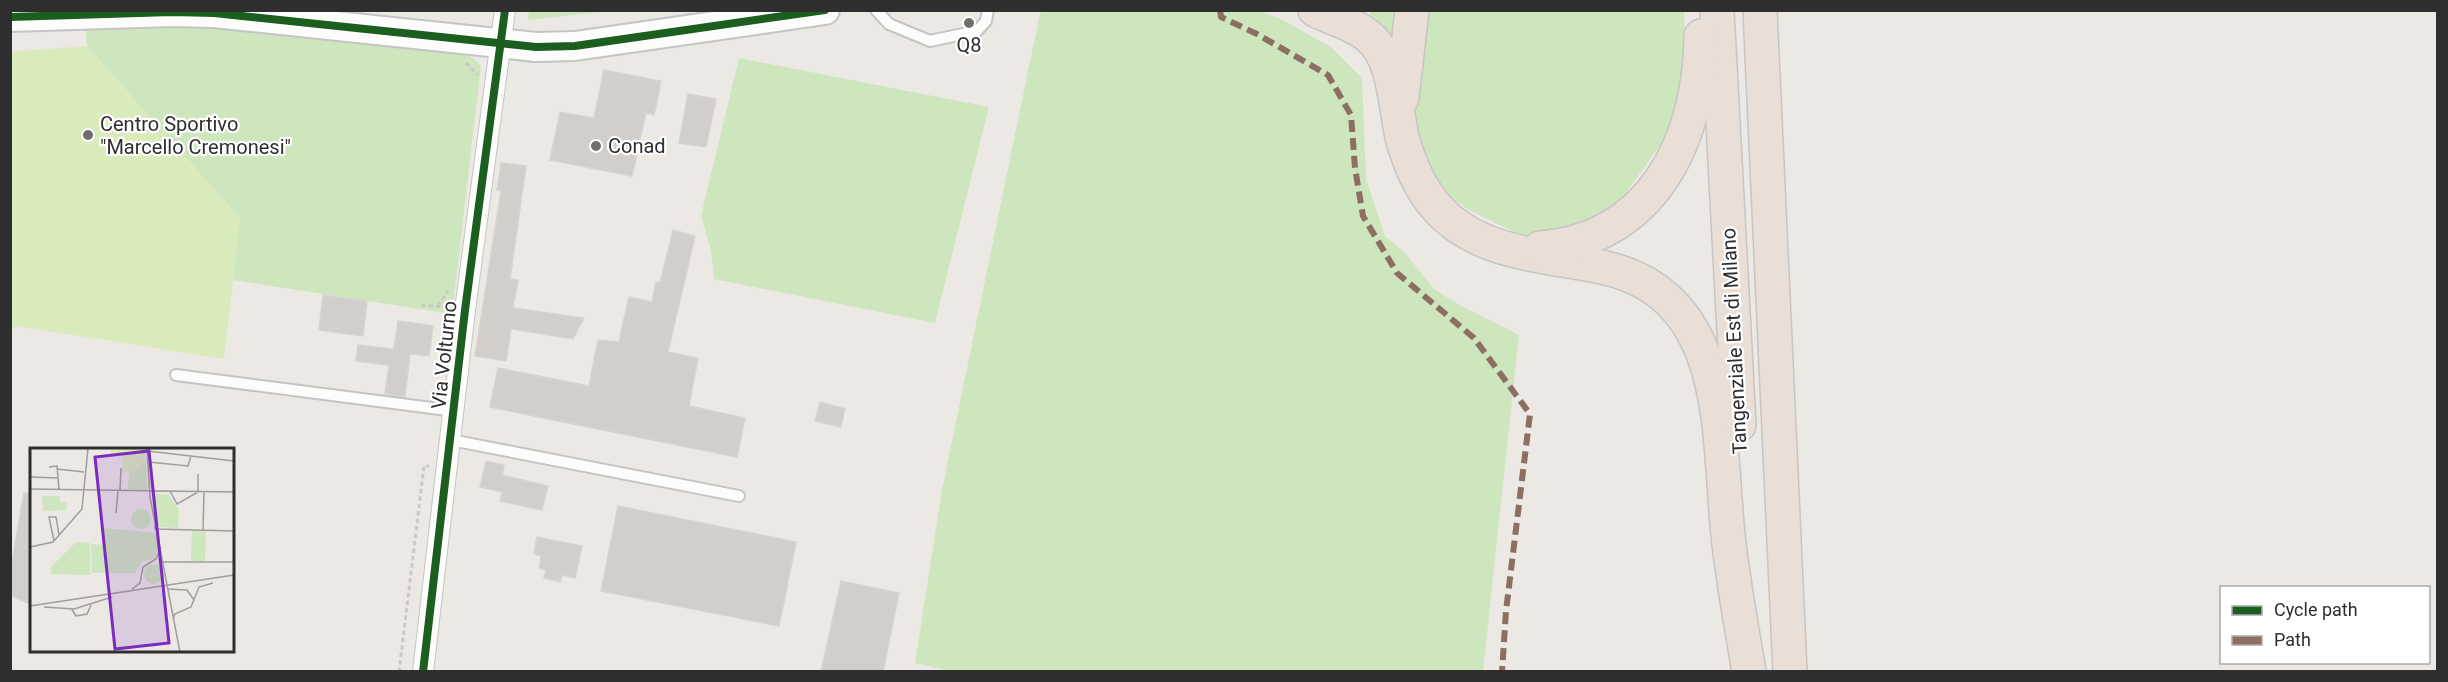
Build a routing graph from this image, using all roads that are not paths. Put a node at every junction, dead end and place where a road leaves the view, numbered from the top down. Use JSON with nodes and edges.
{"nodes":[{"id":1,"x":506,"y":10,"type":"edge"},
{"id":2,"x":825,"y":10,"type":"edge"},
{"id":3,"x":876,"y":10,"type":"edge"},
{"id":4,"x":988,"y":10,"type":"edge"},
{"id":5,"x":1315,"y":10,"type":"edge"},
{"id":6,"x":1700,"y":10,"type":"edge"},
{"id":7,"x":1717,"y":10,"type":"edge"},
{"id":8,"x":1760,"y":10,"type":"edge"},
{"id":9,"x":129,"y":12,"type":"edge"},
{"id":10,"x":1412,"y":14,"type":"edge"},
{"id":11,"x":10,"y":17,"type":"edge"},
{"id":12,"x":1364,"y":22,"type":"edge"},
{"id":13,"x":502,"y":42,"type":"junction"},
{"id":14,"x":1400,"y":123,"type":"junction"},
{"id":15,"x":1511,"y":250,"type":"junction"},
{"id":16,"x":176,"y":375,"type":"dead end"},
{"id":17,"x":455,"y":411,"type":"junction"},
{"id":18,"x":451,"y":440,"type":"junction"},
{"id":19,"x":740,"y":496,"type":"dead end"},
{"id":20,"x":1791,"y":667,"type":"edge"},
{"id":21,"x":423,"y":672,"type":"edge"},
{"id":22,"x":1751,"y":672,"type":"edge"}],
"edges":[{"from":1,"to":13,"type":"street","name":"Via Volturno"},
{"from":2,"to":13,"type":"street"},
{"from":3,"to":4,"type":"lane"},
{"from":5,"to":12,"type":"highway"},
{"from":6,"to":15,"type":"highway"},
{"from":7,"to":22,"type":"highway","name":"Tangenziale Est di Milano"},
{"from":8,"to":20,"type":"highway","name":"Tangenziale Est di Milano"},
{"from":9,"to":11,"type":"street"},
{"from":9,"to":13,"type":"street"},
{"from":10,"to":14,"type":"highway"},
{"from":12,"to":14,"type":"highway"},
{"from":13,"to":17,"type":"street","name":"Via Volturno"},
{"from":14,"to":15,"type":"highway"},
{"from":15,"to":22,"type":"highway"},
{"from":16,"to":17,"type":"lane"},
{"from":17,"to":18,"type":"street","name":"Via Volturno"},
{"from":18,"to":19,"type":"lane"},
{"from":18,"to":21,"type":"street","name":"Via Volturno"}]}
